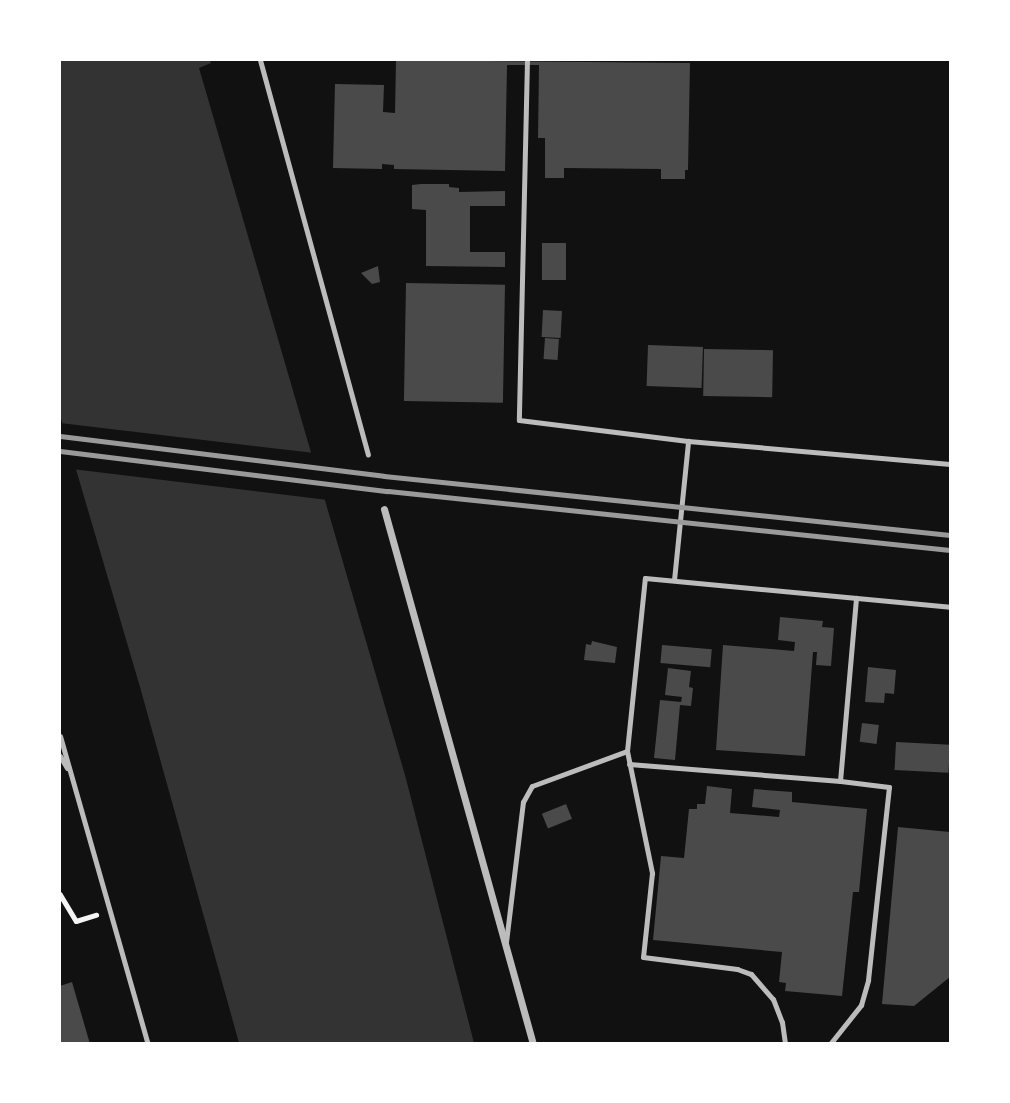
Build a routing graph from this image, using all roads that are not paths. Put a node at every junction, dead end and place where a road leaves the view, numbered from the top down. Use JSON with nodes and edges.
{"nodes":[{"id":1,"x":260,"y":60,"type":"edge"},
{"id":2,"x":527,"y":60,"type":"edge"},
{"id":3,"x":688,"y":441,"type":"junction"},
{"id":4,"x":368,"y":456,"type":"dead end"},
{"id":5,"x":950,"y":464,"type":"edge"},
{"id":6,"x":384,"y":509,"type":"dead end"},
{"id":7,"x":674,"y":580,"type":"junction"},
{"id":8,"x":856,"y":598,"type":"junction"},
{"id":9,"x":950,"y":607,"type":"edge"},
{"id":10,"x":60,"y":736,"type":"edge"},
{"id":11,"x":627,"y":751,"type":"junction"},
{"id":12,"x":60,"y":756,"type":"edge"},
{"id":13,"x":629,"y":764,"type":"junction"},
{"id":14,"x":71,"y":775,"type":"junction"},
{"id":15,"x":840,"y":781,"type":"junction"},
{"id":16,"x":505,"y":953,"type":"junction"},
{"id":17,"x":148,"y":1044,"type":"edge"},
{"id":18,"x":533,"y":1044,"type":"edge"},
{"id":19,"x":785,"y":1044,"type":"edge"},
{"id":20,"x":830,"y":1044,"type":"edge"}],
"edges":[{"from":1,"to":4,"type":"lane"},
{"from":2,"to":3,"type":"lane"},
{"from":3,"to":5,"type":"lane"},
{"from":3,"to":7,"type":"lane"},
{"from":6,"to":16,"type":"street"},
{"from":7,"to":8,"type":"lane"},
{"from":7,"to":11,"type":"lane"},
{"from":8,"to":9,"type":"lane"},
{"from":8,"to":15,"type":"lane"},
{"from":10,"to":14,"type":"lane"},
{"from":11,"to":13,"type":"lane"},
{"from":11,"to":16,"type":"lane"},
{"from":12,"to":14,"type":"lane"},
{"from":13,"to":15,"type":"lane"},
{"from":13,"to":19,"type":"lane"},
{"from":14,"to":17,"type":"lane"},
{"from":15,"to":20,"type":"lane"},
{"from":16,"to":18,"type":"street"}]}
